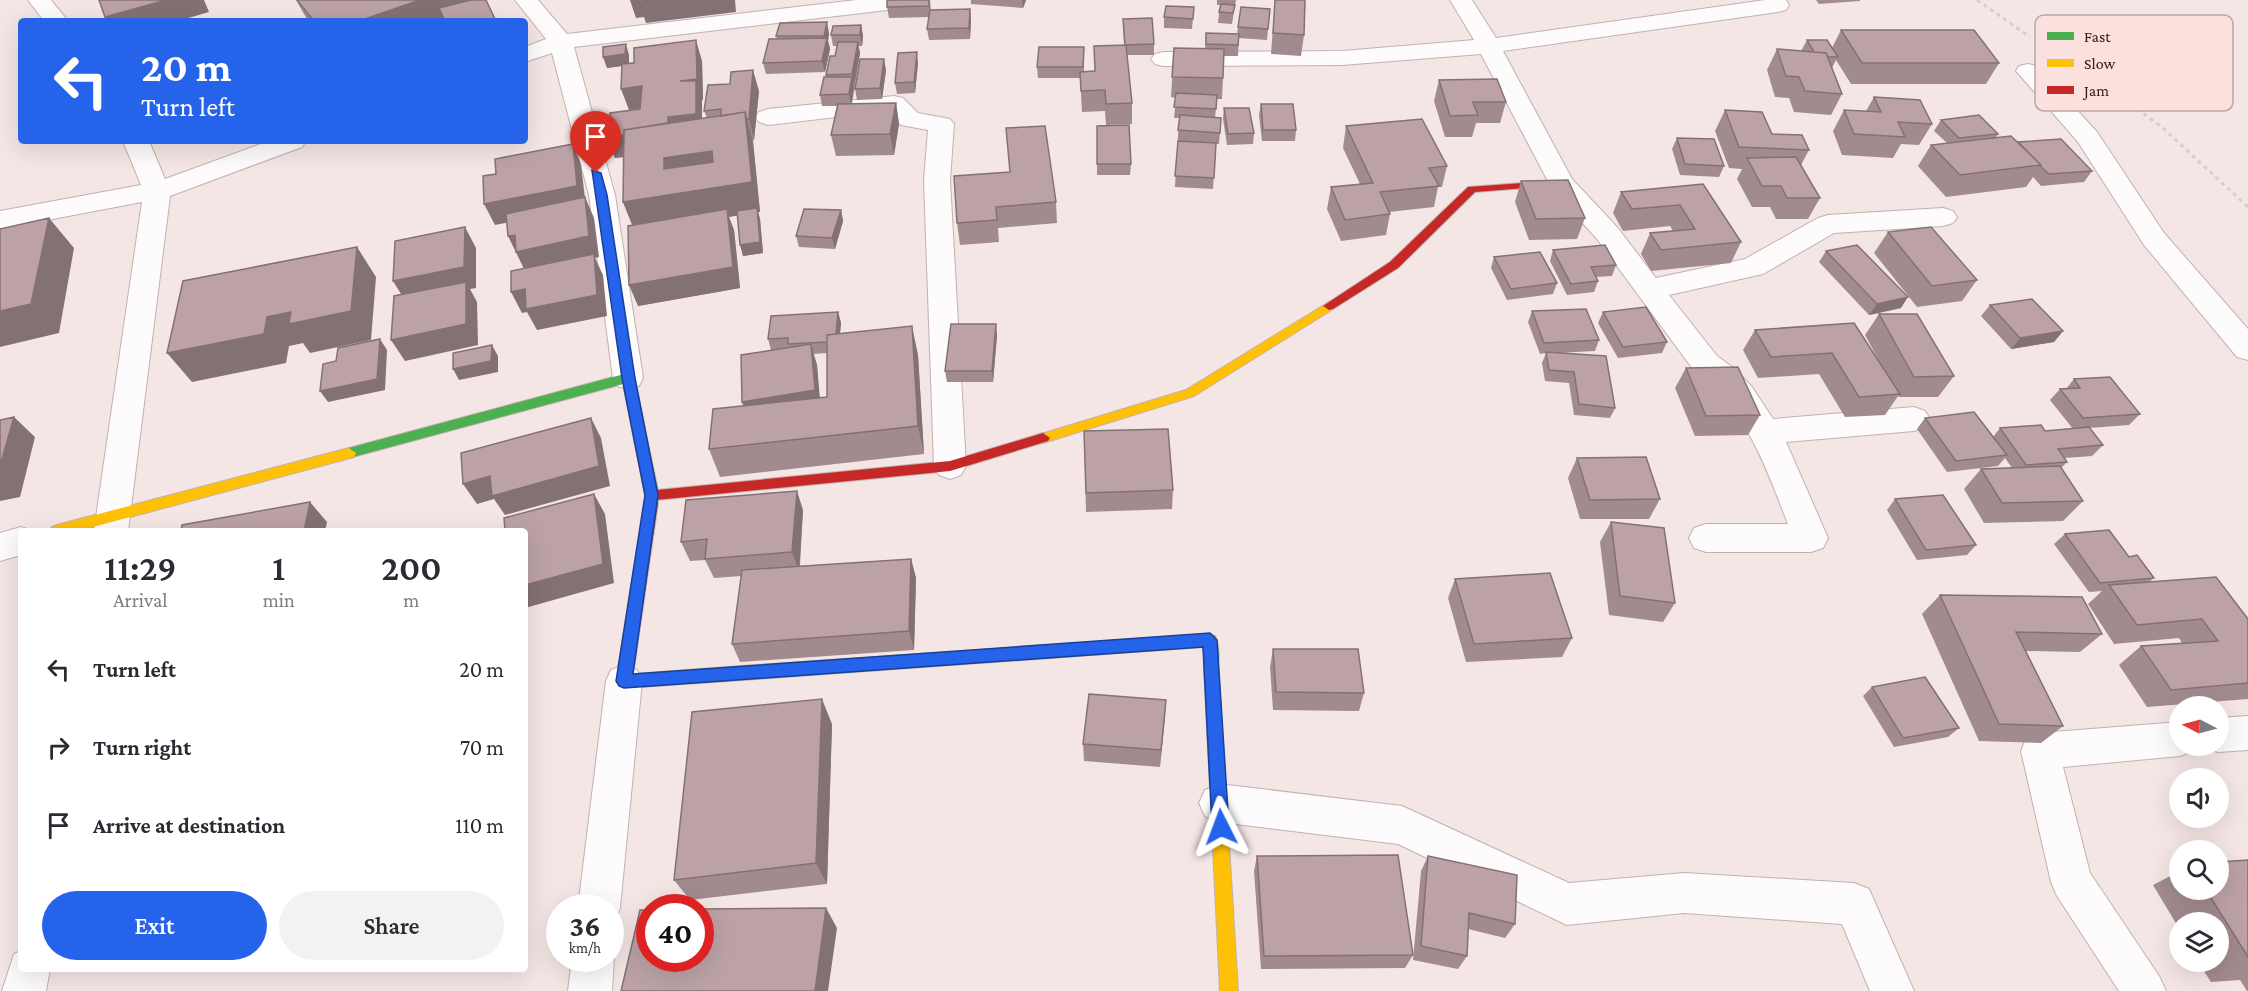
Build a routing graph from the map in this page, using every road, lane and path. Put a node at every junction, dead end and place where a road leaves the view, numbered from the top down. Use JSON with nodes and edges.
{"nodes":[{"id":1,"x":39,"y":0,"type":"edge"},
{"id":2,"x":913,"y":0,"type":"edge"},
{"id":3,"x":1461,"y":0,"type":"edge"},
{"id":4,"x":1654,"y":0,"type":"edge"},
{"id":5,"x":1977,"y":0,"type":"edge"},
{"id":6,"x":539,"y":3,"type":"edge"},
{"id":7,"x":1778,"y":5,"type":"dead end"},
{"id":8,"x":54,"y":18,"type":"edge"},
{"id":9,"x":1669,"y":22,"type":"junction"},
{"id":10,"x":2032,"y":39,"type":"dead end"},
{"id":11,"x":561,"y":42,"type":"junction"},
{"id":12,"x":1489,"y":46,"type":"junction"},
{"id":13,"x":528,"y":54,"type":"edge"},
{"id":14,"x":1163,"y":59,"type":"dead end"},
{"id":15,"x":2028,"y":71,"type":"dead end"},
{"id":16,"x":2035,"y":79,"type":"edge"},
{"id":17,"x":2064,"y":111,"type":"edge"},
{"id":18,"x":2141,"y":111,"type":"edge"},
{"id":19,"x":768,"y":117,"type":"dead end"},
{"id":20,"x":137,"y":144,"type":"edge"},
{"id":21,"x":285,"y":144,"type":"edge"},
{"id":22,"x":1561,"y":183,"type":"junction"},
{"id":23,"x":157,"y":191,"type":"junction"},
{"id":24,"x":2248,"y":207,"type":"edge"},
{"id":25,"x":1943,"y":217,"type":"dead end"},
{"id":26,"x":0,"y":220,"type":"edge"},
{"id":27,"x":1652,"y":290,"type":"junction"},
{"id":28,"x":2248,"y":349,"type":"edge"},
{"id":29,"x":628,"y":378,"type":"junction"},
{"id":30,"x":1914,"y":419,"type":"dead end"},
{"id":31,"x":1766,"y":432,"type":"junction"},
{"id":32,"x":950,"y":466,"type":"junction"},
{"id":33,"x":651,"y":495,"type":"junction"},
{"id":34,"x":112,"y":523,"type":"edge"},
{"id":35,"x":78,"y":528,"type":"edge"},
{"id":36,"x":1706,"y":538,"type":"dead end"},
{"id":37,"x":18,"y":542,"type":"edge"},
{"id":38,"x":0,"y":547,"type":"edge"},
{"id":39,"x":624,"y":681,"type":"junction"},
{"id":40,"x":2248,"y":733,"type":"edge"},
{"id":41,"x":2229,"y":734,"type":"edge"},
{"id":42,"x":2169,"y":740,"type":"edge"},
{"id":43,"x":1219,"y":803,"type":"junction"},
{"id":44,"x":601,"y":894,"type":"edge"},
{"id":45,"x":28,"y":972,"type":"edge"},
{"id":46,"x":592,"y":972,"type":"edge"},
{"id":47,"x":24,"y":991,"type":"edge"},
{"id":48,"x":590,"y":991,"type":"edge"},
{"id":49,"x":1230,"y":991,"type":"edge"},
{"id":50,"x":1892,"y":991,"type":"edge"},
{"id":51,"x":2144,"y":991,"type":"edge"}],
"edges":[{"from":1,"to":8,"type":"street"},
{"from":2,"to":11,"type":"street"},
{"from":3,"to":12,"type":"street"},
{"from":4,"to":9,"type":"street"},
{"from":5,"to":10,"type":"path"},
{"from":6,"to":11,"type":"street"},
{"from":7,"to":9,"type":"street"},
{"from":9,"to":12,"type":"street"},
{"from":11,"to":13,"type":"street"},
{"from":11,"to":29,"type":"street"},
{"from":12,"to":14,"type":"street"},
{"from":12,"to":22,"type":"street"},
{"from":15,"to":16,"type":"street"},
{"from":17,"to":28,"type":"street"},
{"from":18,"to":24,"type":"path"},
{"from":19,"to":32,"type":"street"},
{"from":20,"to":23,"type":"street"},
{"from":21,"to":23,"type":"street"},
{"from":22,"to":27,"type":"street"},
{"from":22,"to":32,"type":"street"},
{"from":23,"to":26,"type":"street"},
{"from":23,"to":34,"type":"street"},
{"from":25,"to":27,"type":"street"},
{"from":27,"to":31,"type":"street"},
{"from":29,"to":33,"type":"street"},
{"from":29,"to":34,"type":"street"},
{"from":30,"to":31,"type":"street"},
{"from":31,"to":36,"type":"street"},
{"from":32,"to":33,"type":"street"},
{"from":33,"to":39,"type":"street"},
{"from":34,"to":35,"type":"street"},
{"from":37,"to":38,"type":"street"},
{"from":39,"to":43,"type":"street"},
{"from":39,"to":44,"type":"street"},
{"from":40,"to":41,"type":"street"},
{"from":42,"to":51,"type":"street"},
{"from":43,"to":49,"type":"street"},
{"from":43,"to":50,"type":"street"},
{"from":45,"to":47,"type":"street"},
{"from":46,"to":48,"type":"street"}]}
